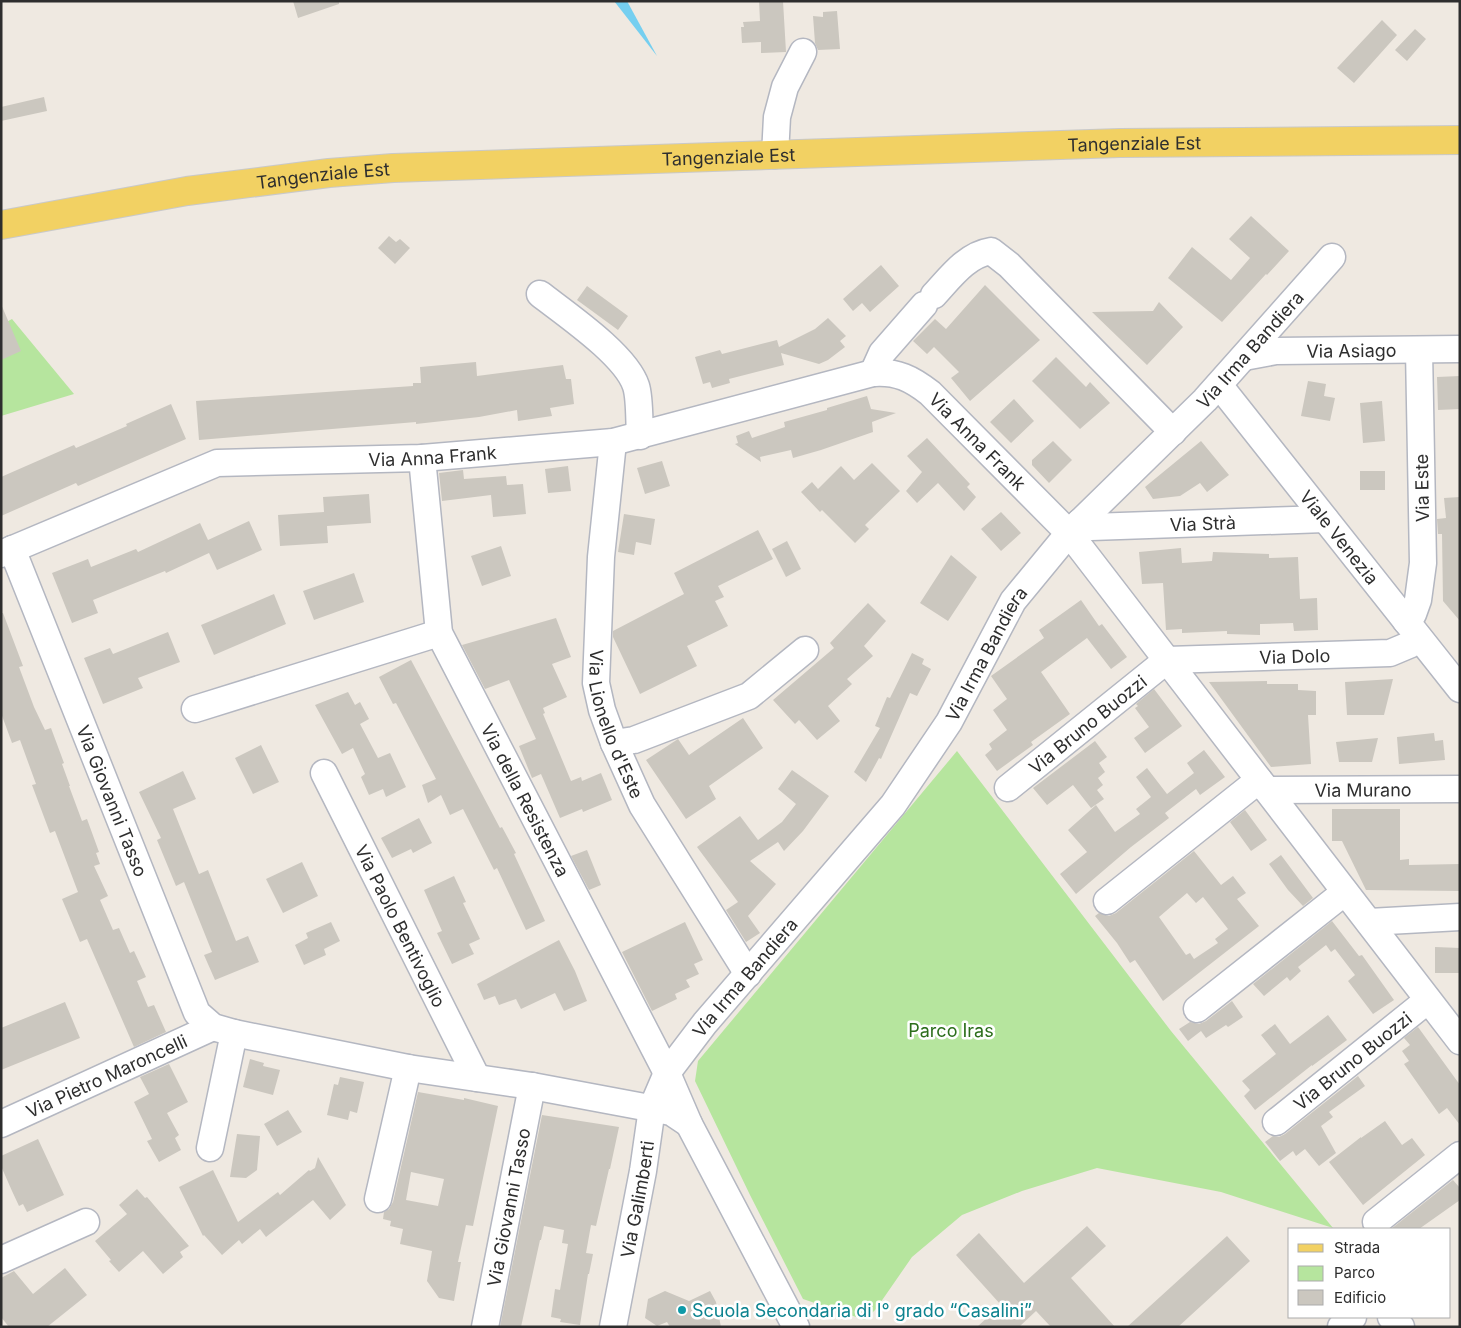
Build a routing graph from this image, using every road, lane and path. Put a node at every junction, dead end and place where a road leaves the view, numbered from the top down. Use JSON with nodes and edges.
{"nodes":[{"id":1,"x":803,"y":52,"type":"dead end"},
{"id":2,"x":1460,"y":140,"type":"edge"},
{"id":3,"x":775,"y":155,"type":"junction"},
{"id":4,"x":1,"y":225,"type":"edge"},
{"id":5,"x":1332,"y":258,"type":"dead end"},
{"id":6,"x":540,"y":294,"type":"dead end"},
{"id":7,"x":1460,"y":349,"type":"edge"},
{"id":8,"x":1419,"y":350,"type":"junction"},
{"id":9,"x":1244,"y":357,"type":"junction"},
{"id":10,"x":873,"y":373,"type":"junction"},
{"id":11,"x":1219,"y":385,"type":"junction"},
{"id":12,"x":1173,"y":432,"type":"junction"},
{"id":13,"x":640,"y":436,"type":"junction"},
{"id":14,"x":613,"y":442,"type":"junction"},
{"id":15,"x":422,"y":458,"type":"junction"},
{"id":16,"x":1325,"y":519,"type":"junction"},
{"id":17,"x":1075,"y":528,"type":"junction"},
{"id":18,"x":7,"y":551,"type":"edge"},
{"id":19,"x":1413,"y":630,"type":"junction"},
{"id":20,"x":439,"y":633,"type":"junction"},
{"id":21,"x":805,"y":650,"type":"dead end"},
{"id":22,"x":1167,"y":660,"type":"junction"},
{"id":23,"x":1460,"y":689,"type":"edge"},
{"id":24,"x":194,"y":709,"type":"dead end"},
{"id":25,"x":614,"y":742,"type":"junction"},
{"id":26,"x":324,"y":774,"type":"dead end"},
{"id":27,"x":1263,"y":785,"type":"junction"},
{"id":28,"x":1008,"y":788,"type":"dead end"},
{"id":29,"x":1460,"y":789,"type":"edge"},
{"id":30,"x":1345,"y":892,"type":"junction"},
{"id":31,"x":1107,"y":901,"type":"dead end"},
{"id":32,"x":1460,"y":917,"type":"edge"},
{"id":33,"x":1369,"y":922,"type":"junction"},
{"id":34,"x":748,"y":974,"type":"junction"},
{"id":35,"x":1428,"y":1000,"type":"junction"},
{"id":36,"x":1197,"y":1009,"type":"dead end"},
{"id":37,"x":224,"y":1030,"type":"junction"},
{"id":38,"x":1460,"y":1041,"type":"edge"},
{"id":39,"x":408,"y":1068,"type":"junction"},
{"id":40,"x":667,"y":1073,"type":"junction"},
{"id":41,"x":477,"y":1078,"type":"junction"},
{"id":42,"x":532,"y":1086,"type":"junction"},
{"id":43,"x":651,"y":1120,"type":"junction"},
{"id":44,"x":1276,"y":1122,"type":"dead end"},
{"id":45,"x":1,"y":1124,"type":"edge"},
{"id":46,"x":694,"y":1132,"type":"junction"},
{"id":47,"x":210,"y":1148,"type":"dead end"},
{"id":48,"x":1460,"y":1155,"type":"edge"},
{"id":49,"x":378,"y":1199,"type":"dead end"},
{"id":50,"x":86,"y":1222,"type":"dead end"},
{"id":51,"x":1376,"y":1222,"type":"dead end"},
{"id":52,"x":1,"y":1260,"type":"edge"},
{"id":53,"x":1352,"y":1318,"type":"edge"},
{"id":54,"x":1392,"y":1318,"type":"edge"},
{"id":55,"x":485,"y":1327,"type":"edge"},
{"id":56,"x":612,"y":1327,"type":"edge"},
{"id":57,"x":796,"y":1327,"type":"edge"},
{"id":58,"x":1341,"y":1327,"type":"edge"},
{"id":59,"x":1401,"y":1327,"type":"edge"}],
"edges":[{"from":1,"to":3,"type":"street"},
{"from":2,"to":3,"type":"main road","name":"Tangenziale Est"},
{"from":3,"to":4,"type":"main road","name":"Tangenziale Est"},
{"from":5,"to":9,"type":"street","name":"Via Irma Bandiera"},
{"from":6,"to":13,"type":"street"},
{"from":7,"to":8,"type":"street","name":"Via Asiago"},
{"from":8,"to":9,"type":"street","name":"Via Asiago"},
{"from":8,"to":19,"type":"street","name":"Via Este"},
{"from":9,"to":11,"type":"street","name":"Via Irma Bandiera"},
{"from":10,"to":12,"type":"street"},
{"from":10,"to":13,"type":"street","name":"Via Anna Frank"},
{"from":10,"to":17,"type":"street","name":"Via Anna Frank"},
{"from":11,"to":12,"type":"street","name":"Via Irma Bandiera"},
{"from":11,"to":16,"type":"street","name":"Viale Venezia"},
{"from":12,"to":17,"type":"street","name":"Via Irma Bandiera"},
{"from":13,"to":14,"type":"street","name":"Via Anna Frank"},
{"from":14,"to":15,"type":"street","name":"Via Anna Frank"},
{"from":14,"to":25,"type":"street","name":"Via Lionello d'Este"},
{"from":15,"to":18,"type":"street","name":"Via Anna Frank"},
{"from":15,"to":20,"type":"street","name":"Via della Resistenza"},
{"from":16,"to":17,"type":"street","name":"Via Strà"},
{"from":16,"to":19,"type":"street","name":"Viale Venezia"},
{"from":17,"to":22,"type":"street","name":"Via Bruno Buozzi"},
{"from":17,"to":34,"type":"street","name":"Via Irma Bandiera"},
{"from":18,"to":37,"type":"street","name":"Via Giovanni Tasso"},
{"from":19,"to":22,"type":"street","name":"Via Dolo"},
{"from":19,"to":23,"type":"street","name":"Viale Venezia"},
{"from":20,"to":24,"type":"street"},
{"from":20,"to":40,"type":"street","name":"Via della Resistenza"},
{"from":21,"to":25,"type":"street"},
{"from":22,"to":27,"type":"street","name":"Via Bruno Buozzi"},
{"from":22,"to":28,"type":"street","name":"Via Bruno Buozzi"},
{"from":25,"to":34,"type":"street","name":"Via Lionello d'Este"},
{"from":26,"to":41,"type":"street","name":"Via Paolo Bentivoglio"},
{"from":27,"to":29,"type":"street","name":"Via Murano"},
{"from":27,"to":30,"type":"street","name":"Via Bruno Buozzi"},
{"from":27,"to":31,"type":"street"},
{"from":30,"to":33,"type":"street","name":"Via Bruno Buozzi"},
{"from":30,"to":36,"type":"street"},
{"from":32,"to":33,"type":"street"},
{"from":33,"to":35,"type":"street","name":"Via Bruno Buozzi"},
{"from":34,"to":40,"type":"street","name":"Via Irma Bandiera"},
{"from":35,"to":38,"type":"street","name":"Via Bruno Buozzi"},
{"from":35,"to":44,"type":"street","name":"Via Bruno Buozzi"},
{"from":37,"to":39,"type":"street"},
{"from":37,"to":45,"type":"street","name":"Via Pietro Maroncelli"},
{"from":37,"to":47,"type":"street"},
{"from":39,"to":41,"type":"street"},
{"from":39,"to":49,"type":"street"},
{"from":40,"to":43,"type":"street","name":"Via Galimberti"},
{"from":40,"to":46,"type":"street","name":"Via della Resistenza"},
{"from":41,"to":42,"type":"street"},
{"from":42,"to":43,"type":"street"},
{"from":42,"to":55,"type":"street","name":"Via Giovanni Tasso"},
{"from":43,"to":46,"type":"street"},
{"from":43,"to":56,"type":"street","name":"Via Galimberti"},
{"from":46,"to":57,"type":"street","name":"Via della Resistenza"},
{"from":48,"to":51,"type":"street"},
{"from":50,"to":52,"type":"street"},
{"from":53,"to":58,"type":"street"},
{"from":54,"to":59,"type":"street"}]}
